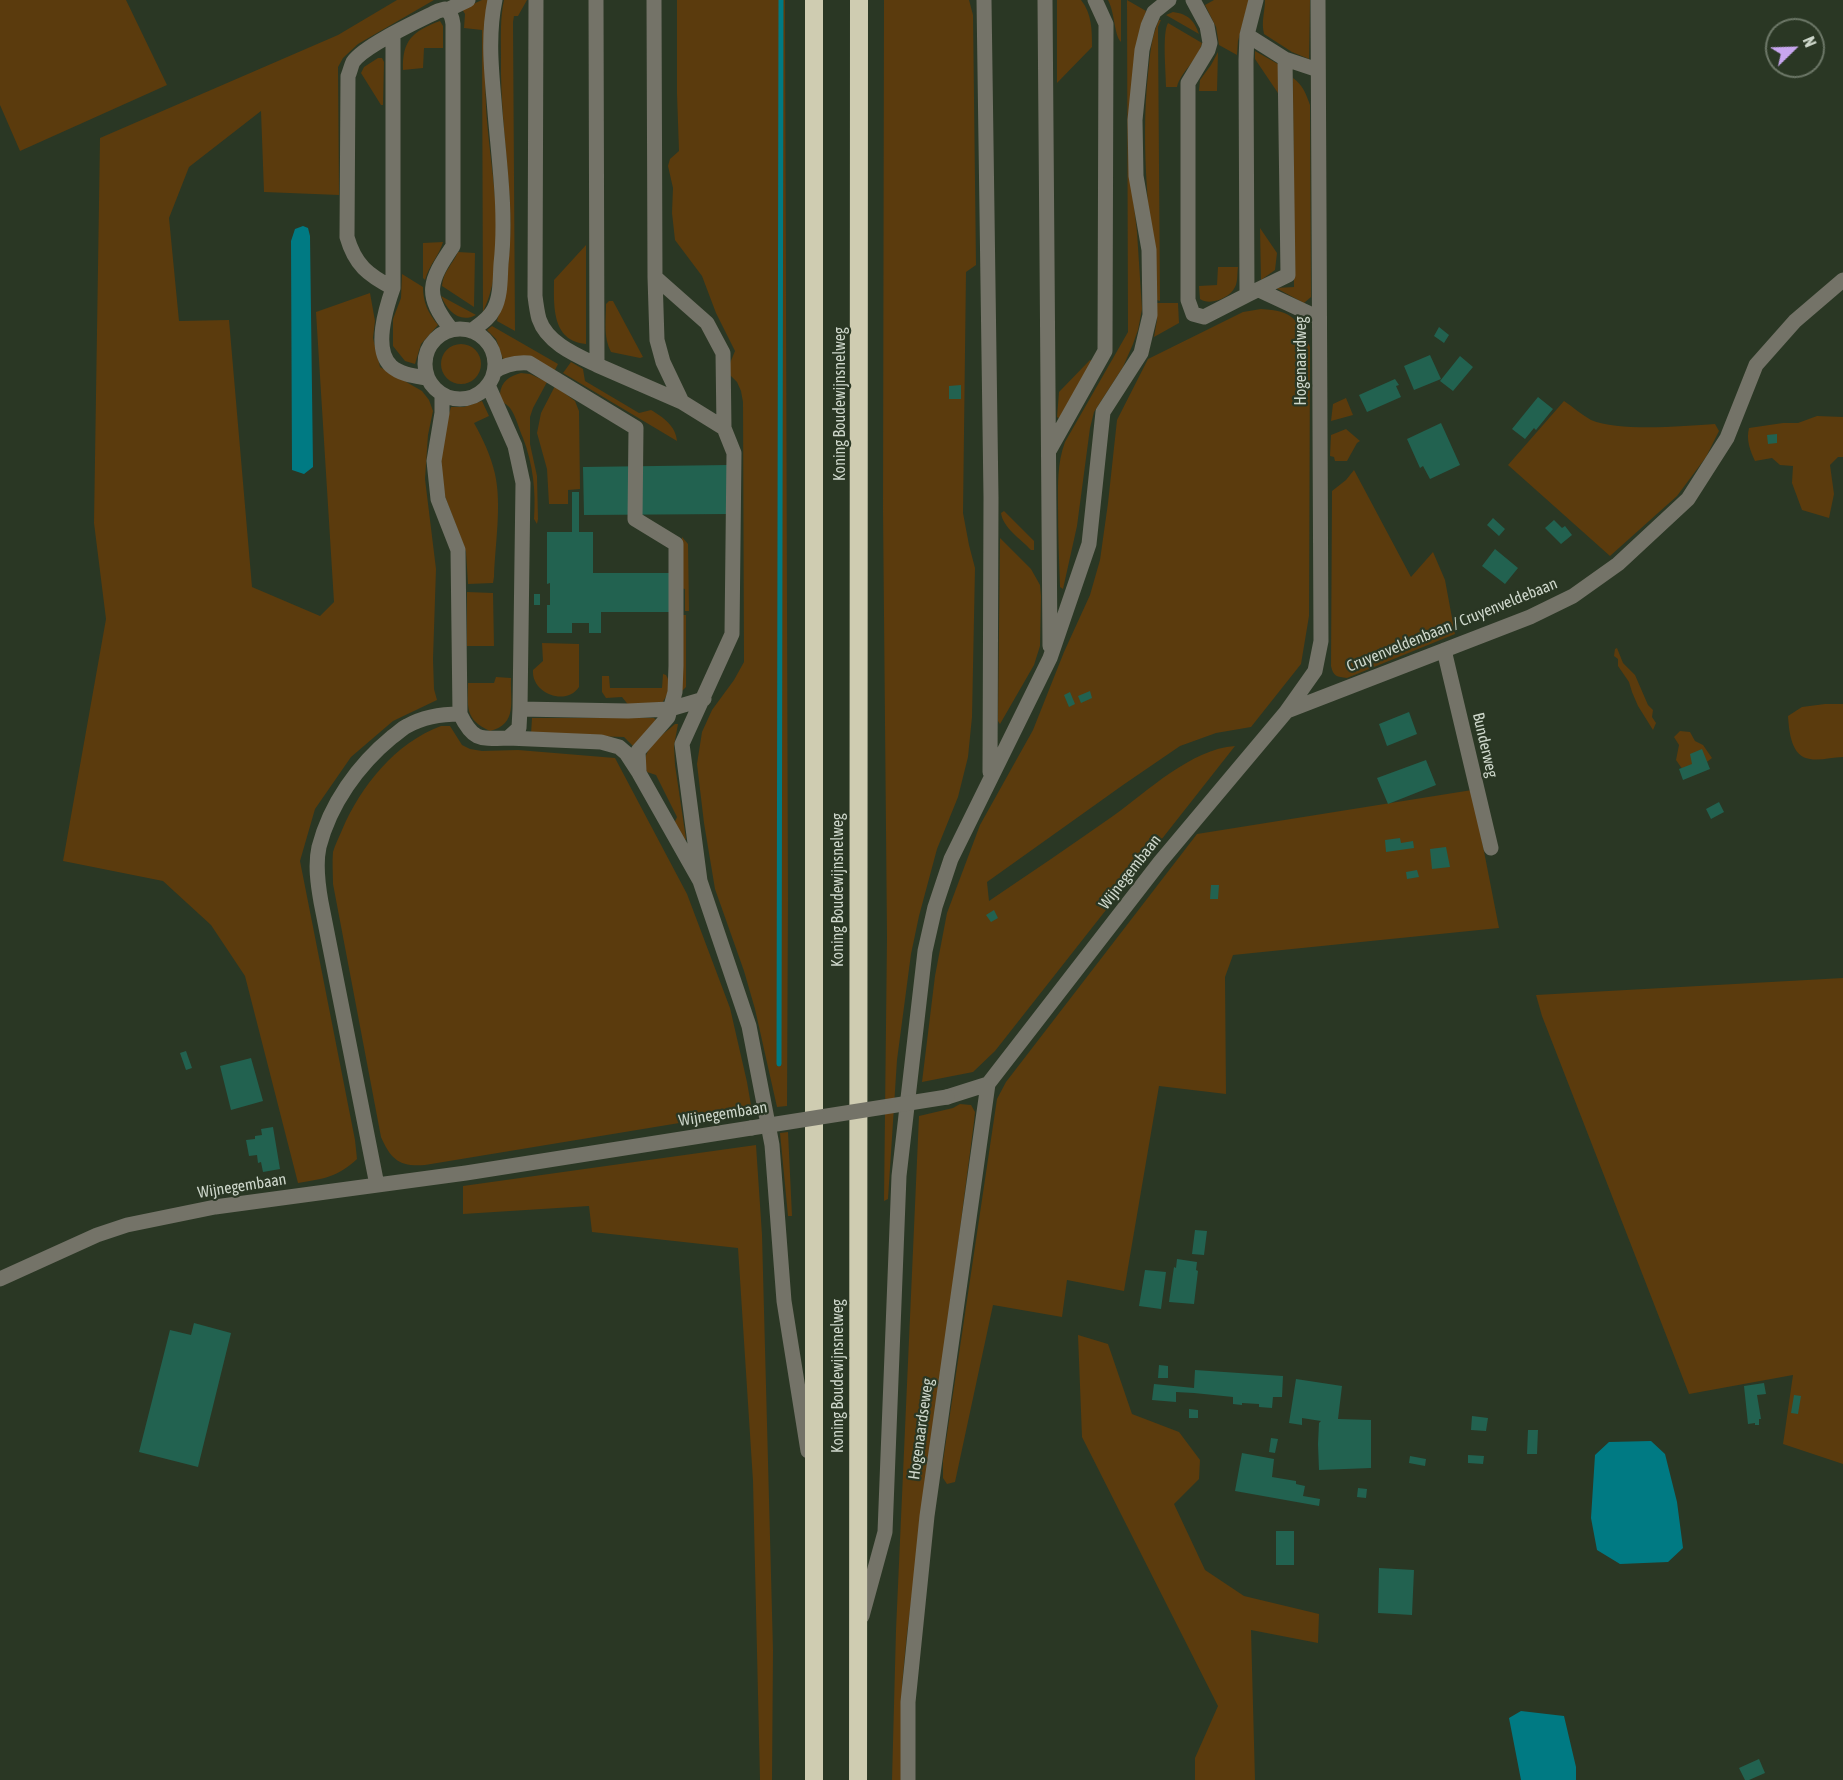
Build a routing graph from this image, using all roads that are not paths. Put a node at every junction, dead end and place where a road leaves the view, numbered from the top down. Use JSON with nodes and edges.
{"nodes":[{"id":1,"x":468,"y":0,"type":"edge"},
{"id":2,"x":495,"y":0,"type":"edge"},
{"id":3,"x":536,"y":0,"type":"edge"},
{"id":4,"x":596,"y":0,"type":"edge"},
{"id":5,"x":654,"y":0,"type":"edge"},
{"id":6,"x":814,"y":0,"type":"edge"},
{"id":7,"x":859,"y":0,"type":"edge"},
{"id":8,"x":984,"y":0,"type":"edge"},
{"id":9,"x":1045,"y":0,"type":"edge"},
{"id":10,"x":1095,"y":0,"type":"edge"},
{"id":11,"x":1169,"y":0,"type":"edge"},
{"id":12,"x":1193,"y":0,"type":"edge"},
{"id":13,"x":1256,"y":0,"type":"edge"},
{"id":14,"x":1318,"y":0,"type":"edge"},
{"id":15,"x":447,"y":10,"type":"junction"},
{"id":16,"x":393,"y":34,"type":"junction"},
{"id":17,"x":1247,"y":35,"type":"junction"},
{"id":18,"x":1285,"y":59,"type":"junction"},
{"id":19,"x":1318,"y":70,"type":"junction"},
{"id":20,"x":655,"y":277,"type":"junction"},
{"id":21,"x":1843,"y":280,"type":"edge"},
{"id":22,"x":393,"y":288,"type":"junction"},
{"id":23,"x":1253,"y":292,"type":"junction"},
{"id":24,"x":1319,"y":318,"type":"junction"},
{"id":25,"x":452,"y":330,"type":"junction"},
{"id":26,"x":471,"y":331,"type":"junction"},
{"id":27,"x":597,"y":365,"type":"junction"},
{"id":28,"x":427,"y":378,"type":"junction"},
{"id":29,"x":491,"y":379,"type":"junction"},
{"id":30,"x":442,"y":395,"type":"junction"},
{"id":31,"x":682,"y":402,"type":"junction"},
{"id":32,"x":724,"y":428,"type":"junction"},
{"id":33,"x":1048,"y":452,"type":"junction"},
{"id":34,"x":1444,"y":650,"type":"junction"},
{"id":35,"x":1050,"y":658,"type":"junction"},
{"id":36,"x":704,"y":699,"type":"junction"},
{"id":37,"x":520,"y":709,"type":"junction"},
{"id":38,"x":670,"y":709,"type":"junction"},
{"id":39,"x":1286,"y":712,"type":"junction"},
{"id":40,"x":460,"y":714,"type":"junction"},
{"id":41,"x":508,"y":738,"type":"junction"},
{"id":42,"x":639,"y":773,"type":"junction"},
{"id":43,"x":991,"y":775,"type":"junction"},
{"id":44,"x":1491,"y":848,"type":"dead end"},
{"id":45,"x":700,"y":881,"type":"junction"},
{"id":46,"x":988,"y":1084,"type":"junction"},
{"id":47,"x":377,"y":1185,"type":"junction"},
{"id":48,"x":0,"y":1279,"type":"edge"},
{"id":49,"x":813,"y":1481,"type":"junction"},
{"id":50,"x":858,"y":1634,"type":"junction"},
{"id":51,"x":814,"y":1780,"type":"edge"},
{"id":52,"x":858,"y":1780,"type":"edge"},
{"id":53,"x":908,"y":1780,"type":"edge"}],
"edges":[{"from":1,"to":15,"type":"street"},
{"from":2,"to":26,"type":"street"},
{"from":3,"to":27,"type":"street"},
{"from":4,"to":27,"type":"street"},
{"from":5,"to":20,"type":"street"},
{"from":6,"to":49,"type":"highway","name":"Koning Boudewijnsnelweg"},
{"from":7,"to":50,"type":"highway","name":"Koning Boudewijnsnelweg"},
{"from":8,"to":43,"type":"street"},
{"from":9,"to":33,"type":"street"},
{"from":10,"to":33,"type":"street"},
{"from":11,"to":35,"type":"street"},
{"from":12,"to":23,"type":"street"},
{"from":13,"to":17,"type":"street"},
{"from":14,"to":19,"type":"street","name":"Hogenaardweg"},
{"from":15,"to":16,"type":"street"},
{"from":15,"to":25,"type":"street"},
{"from":16,"to":22,"type":"street"},
{"from":16,"to":22,"type":"street"},
{"from":17,"to":18,"type":"street"},
{"from":17,"to":23,"type":"street"},
{"from":18,"to":19,"type":"street"},
{"from":18,"to":23,"type":"street"},
{"from":19,"to":24,"type":"street","name":"Hogenaardweg"},
{"from":20,"to":31,"type":"street"},
{"from":20,"to":32,"type":"street"},
{"from":21,"to":34,"type":"street","name":"Cruyenveldenbaan / Cruyenveldebaan"},
{"from":22,"to":28,"type":"street"},
{"from":23,"to":24,"type":"street"},
{"from":24,"to":39,"type":"street","name":"Hogenaardweg"},
{"from":25,"to":26,"type":"street"},
{"from":25,"to":28,"type":"street"},
{"from":26,"to":29,"type":"street"},
{"from":27,"to":31,"type":"street"},
{"from":28,"to":30,"type":"street"},
{"from":29,"to":30,"type":"street"},
{"from":29,"to":37,"type":"street"},
{"from":29,"to":38,"type":"street"},
{"from":30,"to":40,"type":"street"},
{"from":31,"to":32,"type":"street"},
{"from":32,"to":36,"type":"street"},
{"from":33,"to":35,"type":"street"},
{"from":34,"to":39,"type":"street","name":"Cruyenveldenbaan / Cruyenveldebaan"},
{"from":34,"to":44,"type":"street","name":"Bunderweg"},
{"from":35,"to":43,"type":"street"},
{"from":36,"to":38,"type":"street"},
{"from":36,"to":45,"type":"street"},
{"from":37,"to":38,"type":"street"},
{"from":37,"to":41,"type":"street"},
{"from":38,"to":42,"type":"street"},
{"from":39,"to":46,"type":"street","name":"Wijnegembaan"},
{"from":40,"to":41,"type":"street"},
{"from":40,"to":47,"type":"street"},
{"from":41,"to":42,"type":"street"},
{"from":42,"to":45,"type":"street"},
{"from":43,"to":50,"type":"street"},
{"from":45,"to":49,"type":"street"},
{"from":46,"to":47,"type":"street","name":"Wijnegembaan","bridge":true},
{"from":46,"to":53,"type":"street","name":"Hogenaardseweg"},
{"from":47,"to":48,"type":"street","name":"Wijnegembaan"},
{"from":49,"to":51,"type":"highway","name":"Koning Boudewijnsnelweg"},
{"from":50,"to":52,"type":"highway","name":"Koning Boudewijnsnelweg"}]}
